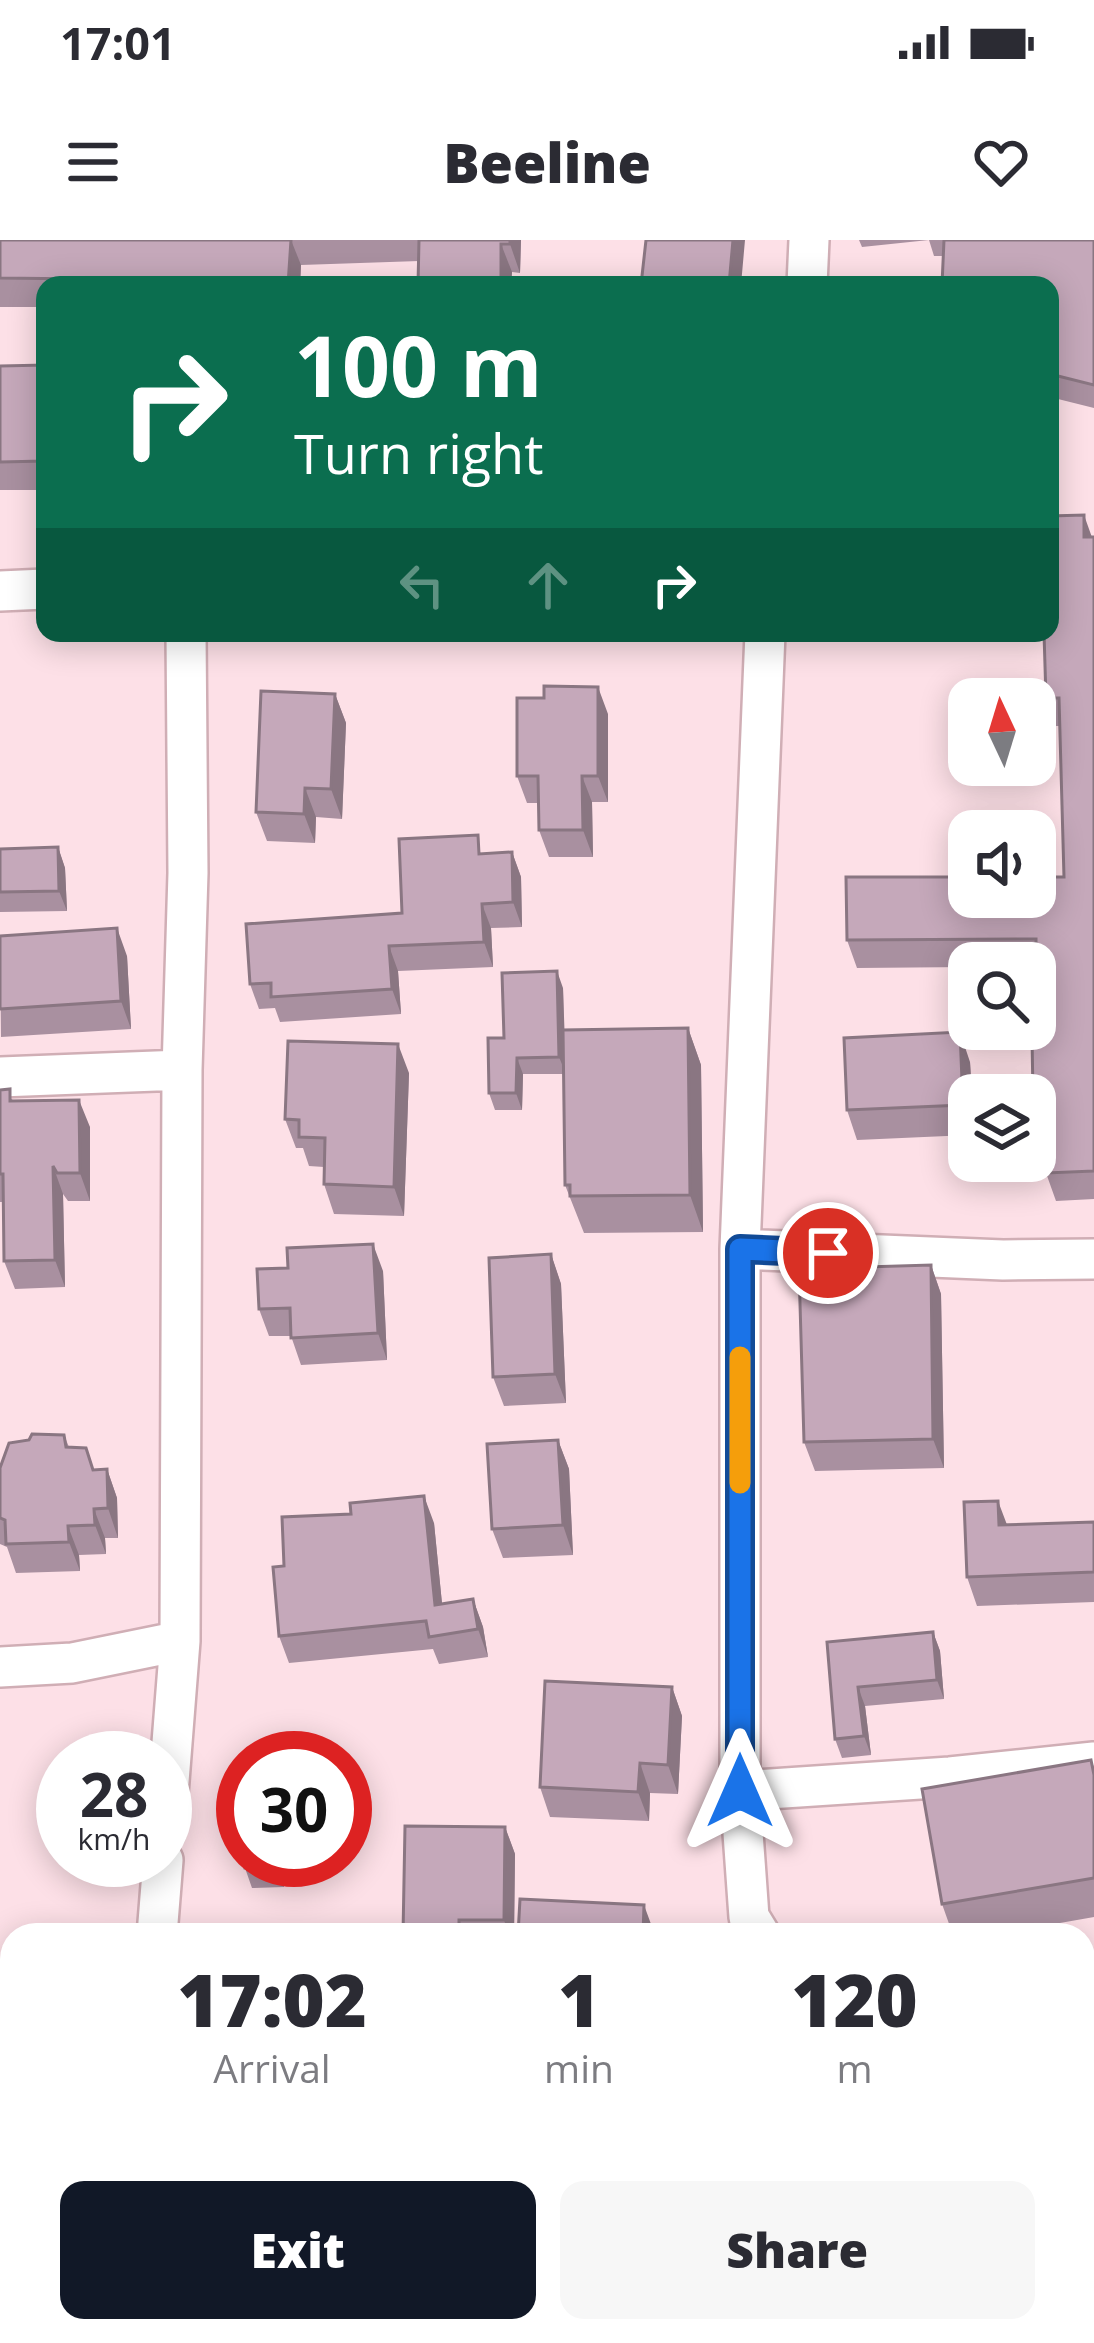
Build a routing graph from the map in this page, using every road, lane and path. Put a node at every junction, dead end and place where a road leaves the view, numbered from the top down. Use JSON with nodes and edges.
{"nodes":[{"id":1,"x":808,"y":240,"type":"edge"},
{"id":2,"x":806,"y":276,"type":"edge"},
{"id":3,"x":36,"y":589,"type":"edge"},
{"id":4,"x":0,"y":591,"type":"edge"},
{"id":5,"x":186,"y":642,"type":"edge"},
{"id":6,"x":765,"y":642,"type":"edge"},
{"id":7,"x":182,"y":1070,"type":"junction"},
{"id":8,"x":0,"y":1077,"type":"edge"},
{"id":9,"x":740,"y":1249,"type":"junction"},
{"id":10,"x":1094,"y":1259,"type":"edge"},
{"id":11,"x":180,"y":1641,"type":"junction"},
{"id":12,"x":0,"y":1667,"type":"edge"},
{"id":13,"x":173,"y":1731,"type":"edge"},
{"id":14,"x":1094,"y":1762,"type":"edge"},
{"id":15,"x":740,"y":1791,"type":"junction"},
{"id":16,"x":161,"y":1887,"type":"edge"},
{"id":17,"x":158,"y":1923,"type":"edge"},
{"id":18,"x":752,"y":1923,"type":"edge"}],
"edges":[{"from":1,"to":2,"type":"street"},
{"from":3,"to":4,"type":"street"},
{"from":5,"to":7,"type":"street"},
{"from":6,"to":9,"type":"street"},
{"from":7,"to":8,"type":"street"},
{"from":7,"to":11,"type":"street"},
{"from":9,"to":10,"type":"street"},
{"from":9,"to":15,"type":"street"},
{"from":11,"to":12,"type":"street"},
{"from":11,"to":13,"type":"street"},
{"from":14,"to":15,"type":"street"},
{"from":15,"to":18,"type":"street"},
{"from":16,"to":17,"type":"street"}]}
